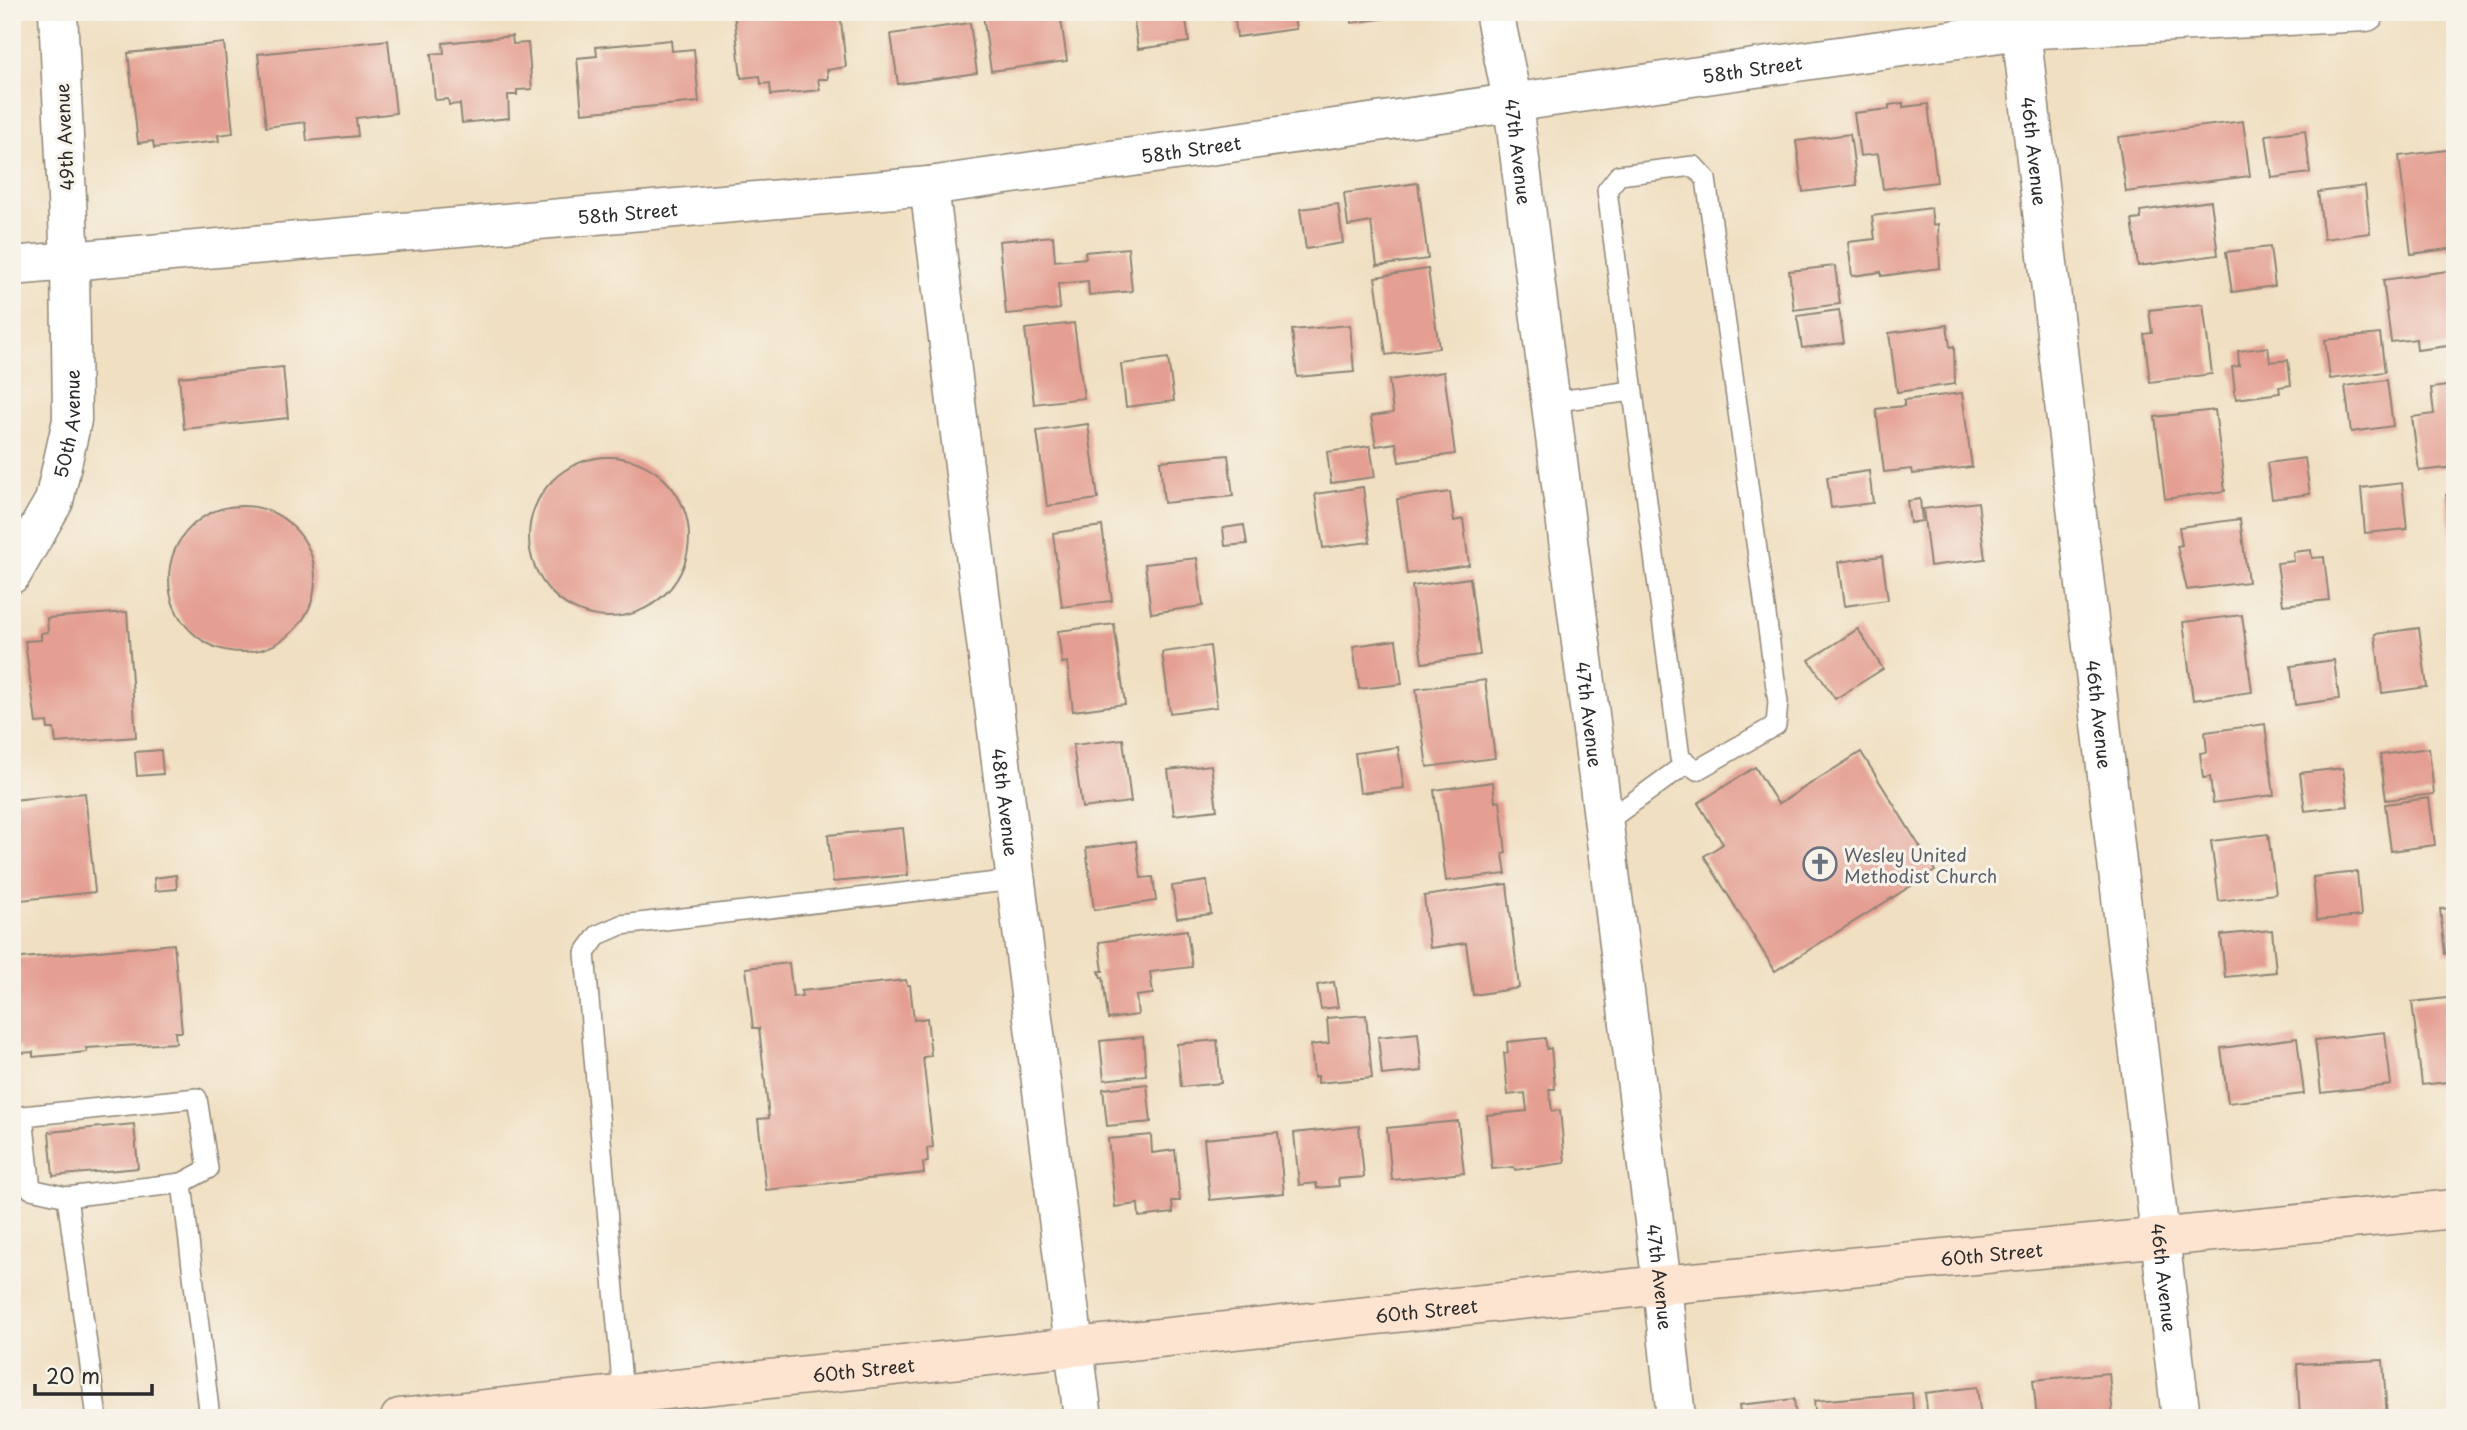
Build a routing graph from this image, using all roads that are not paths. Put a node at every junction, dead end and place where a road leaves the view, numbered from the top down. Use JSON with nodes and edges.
{"nodes":[{"id":1,"x":58,"y":12,"type":"edge"},
{"id":2,"x":1494,"y":12,"type":"edge"},
{"id":3,"x":2366,"y":12,"type":"edge"},
{"id":4,"x":2020,"y":21,"type":"edge"},
{"id":5,"x":1513,"y":104,"type":"junction"},
{"id":6,"x":929,"y":186,"type":"junction"},
{"id":7,"x":70,"y":261,"type":"junction"},
{"id":8,"x":12,"y":266,"type":"edge"},
{"id":9,"x":1632,"y":391,"type":"junction"},
{"id":10,"x":1550,"y":402,"type":"junction"},
{"id":11,"x":16,"y":556,"type":"edge"},
{"id":12,"x":1687,"y":762,"type":"junction"},
{"id":13,"x":1604,"y":824,"type":"junction"},
{"id":14,"x":1016,"y":880,"type":"junction"},
{"id":15,"x":20,"y":1171,"type":"edge"},
{"id":16,"x":182,"y":1183,"type":"junction"},
{"id":17,"x":67,"y":1197,"type":"junction"},
{"id":18,"x":2455,"y":1209,"type":"edge"},
{"id":19,"x":2160,"y":1237,"type":"junction"},
{"id":20,"x":1662,"y":1285,"type":"junction"},
{"id":21,"x":1074,"y":1347,"type":"junction"},
{"id":22,"x":623,"y":1395,"type":"junction"},
{"id":23,"x":564,"y":1410,"type":"edge"},
{"id":24,"x":97,"y":1418,"type":"edge"},
{"id":25,"x":210,"y":1418,"type":"edge"},
{"id":26,"x":400,"y":1418,"type":"edge"},
{"id":27,"x":1083,"y":1418,"type":"edge"},
{"id":28,"x":1676,"y":1418,"type":"edge"},
{"id":29,"x":2181,"y":1418,"type":"edge"}],
"edges":[{"from":1,"to":7,"type":"street","name":"49th Avenue"},
{"from":2,"to":5,"type":"street","name":"47th Avenue"},
{"from":3,"to":4,"type":"street","name":"58th Street"},
{"from":4,"to":5,"type":"street","name":"58th Street"},
{"from":4,"to":19,"type":"street","name":"46th Avenue"},
{"from":5,"to":6,"type":"street","name":"58th Street"},
{"from":5,"to":10,"type":"street","name":"47th Avenue"},
{"from":6,"to":7,"type":"street","name":"58th Street"},
{"from":6,"to":14,"type":"street","name":"48th Avenue"},
{"from":7,"to":8,"type":"street","name":"58th Street"},
{"from":7,"to":11,"type":"street","name":"50th Avenue"},
{"from":9,"to":10,"type":"lane"},
{"from":9,"to":12,"type":"lane"},
{"from":9,"to":12,"type":"lane"},
{"from":10,"to":13,"type":"street","name":"47th Avenue"},
{"from":12,"to":13,"type":"lane"},
{"from":13,"to":20,"type":"street","name":"47th Avenue"},
{"from":14,"to":21,"type":"street","name":"48th Avenue"},
{"from":14,"to":22,"type":"lane"},
{"from":15,"to":16,"type":"lane"},
{"from":15,"to":17,"type":"lane"},
{"from":16,"to":17,"type":"lane"},
{"from":16,"to":25,"type":"lane"},
{"from":17,"to":24,"type":"lane"},
{"from":18,"to":19,"type":"street","name":"60th Street"},
{"from":19,"to":20,"type":"street","name":"60th Street"},
{"from":19,"to":29,"type":"street","name":"46th Avenue"},
{"from":20,"to":21,"type":"street","name":"60th Street"},
{"from":20,"to":28,"type":"street","name":"47th Avenue"},
{"from":21,"to":22,"type":"street","name":"60th Street"},
{"from":21,"to":27,"type":"street","name":"48th Avenue"},
{"from":22,"to":23,"type":"street","name":"60th Street"},
{"from":23,"to":26,"type":"street","name":"60th Street"}]}
